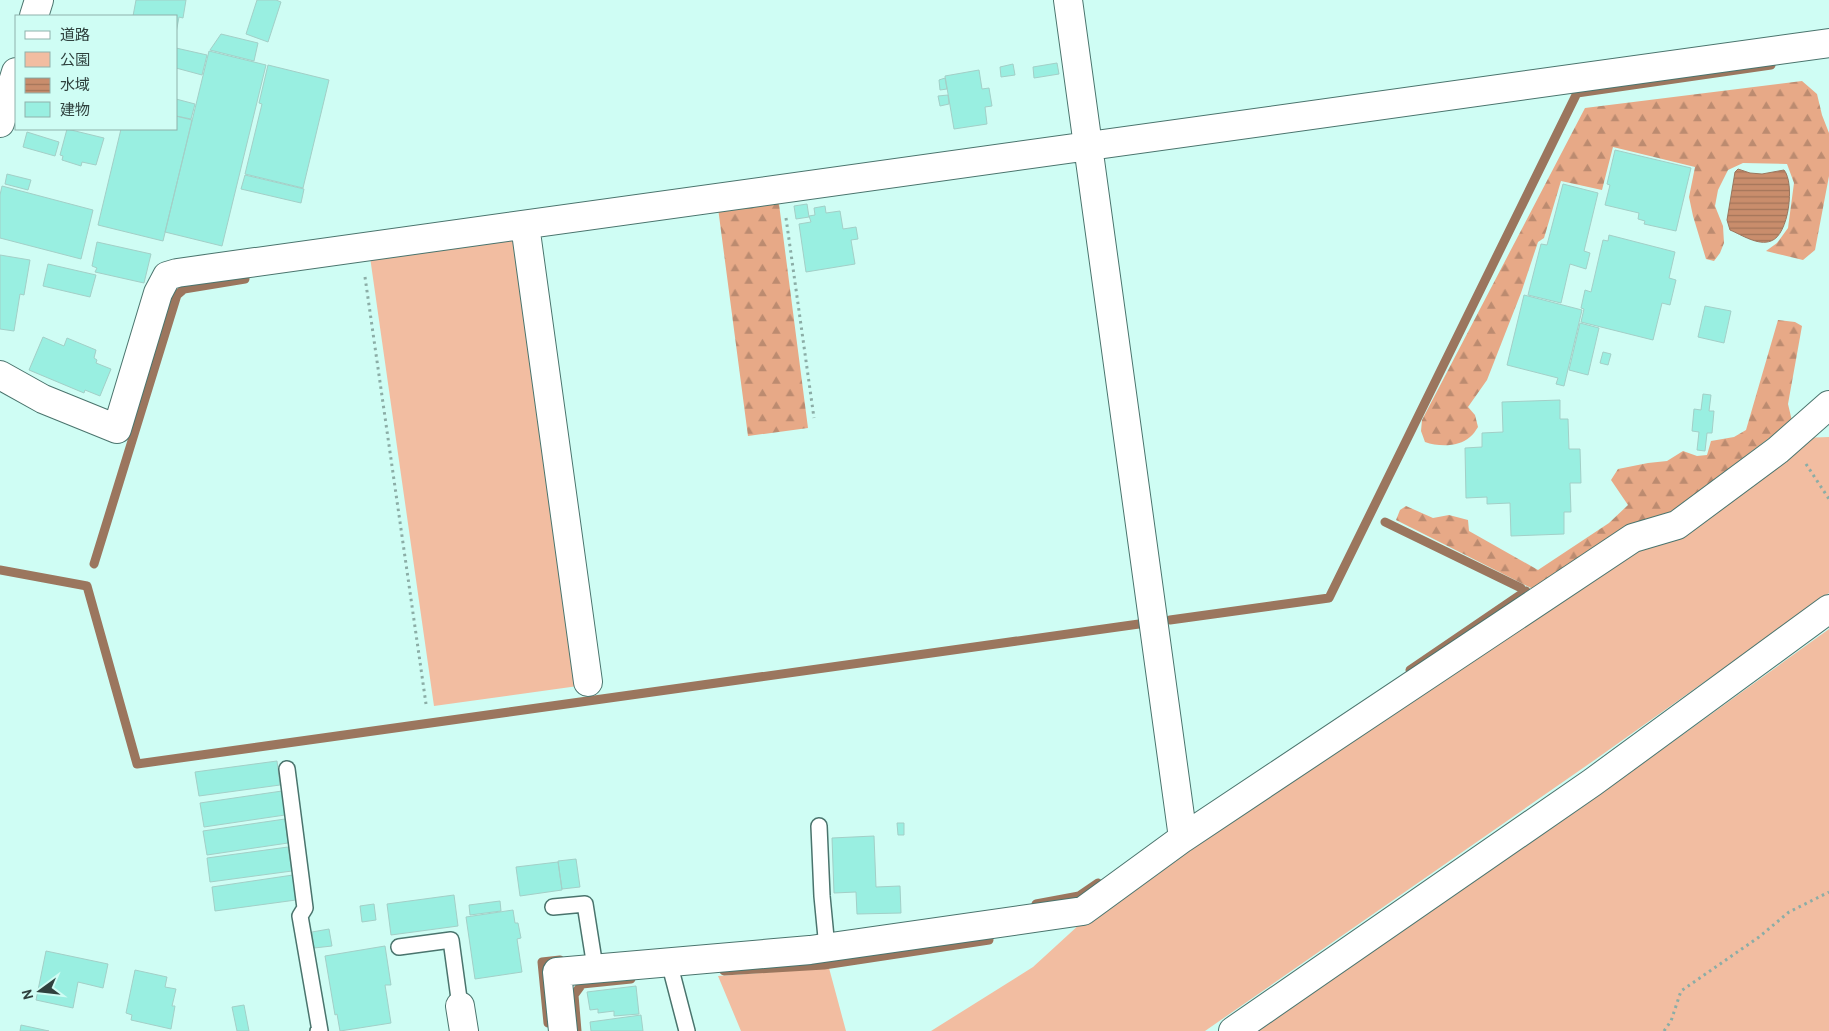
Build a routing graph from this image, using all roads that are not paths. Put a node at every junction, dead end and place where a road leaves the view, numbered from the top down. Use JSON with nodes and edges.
{"nodes":[{"id":1,"x":39,"y":0,"type":"edge"},
{"id":2,"x":1068,"y":0,"type":"edge"},
{"id":3,"x":34,"y":15,"type":"edge"},
{"id":4,"x":1829,"y":43,"type":"edge"},
{"id":5,"x":15,"y":75,"type":"edge"},
{"id":6,"x":0,"y":123,"type":"edge"},
{"id":7,"x":1088,"y":146,"type":"junction"},
{"id":8,"x":525,"y":225,"type":"junction"},
{"id":9,"x":0,"y":375,"type":"edge"},
{"id":10,"x":1829,"y":406,"type":"edge"},
{"id":11,"x":1829,"y":609,"type":"edge"},
{"id":12,"x":588,"y":682,"type":"dead end"},
{"id":13,"x":287,"y":769,"type":"dead end"},
{"id":14,"x":819,"y":826,"type":"dead end"},
{"id":15,"x":1183,"y":838,"type":"junction"},
{"id":16,"x":553,"y":907,"type":"dead end"},
{"id":17,"x":399,"y":947,"type":"dead end"},
{"id":18,"x":827,"y":948,"type":"junction"},
{"id":19,"x":670,"y":962,"type":"junction"},
{"id":20,"x":595,"y":967,"type":"junction"},
{"id":21,"x":462,"y":1018,"type":"edge"},
{"id":22,"x":318,"y":1031,"type":"edge"},
{"id":23,"x":562,"y":1031,"type":"edge"},
{"id":24,"x":687,"y":1031,"type":"edge"},
{"id":25,"x":1233,"y":1031,"type":"edge"}],
"edges":[{"from":1,"to":3,"type":"street"},
{"from":2,"to":7,"type":"street"},
{"from":4,"to":7,"type":"street"},
{"from":5,"to":6,"type":"street"},
{"from":7,"to":8,"type":"street"},
{"from":7,"to":15,"type":"street"},
{"from":8,"to":9,"type":"street"},
{"from":8,"to":12,"type":"street"},
{"from":10,"to":15,"type":"street"},
{"from":11,"to":25,"type":"street"},
{"from":13,"to":22,"type":"lane"},
{"from":14,"to":18,"type":"lane"},
{"from":15,"to":18,"type":"street"},
{"from":16,"to":20,"type":"lane"},
{"from":17,"to":21,"type":"lane"},
{"from":18,"to":19,"type":"street"},
{"from":19,"to":20,"type":"street"},
{"from":19,"to":24,"type":"lane"},
{"from":20,"to":23,"type":"street"}]}
